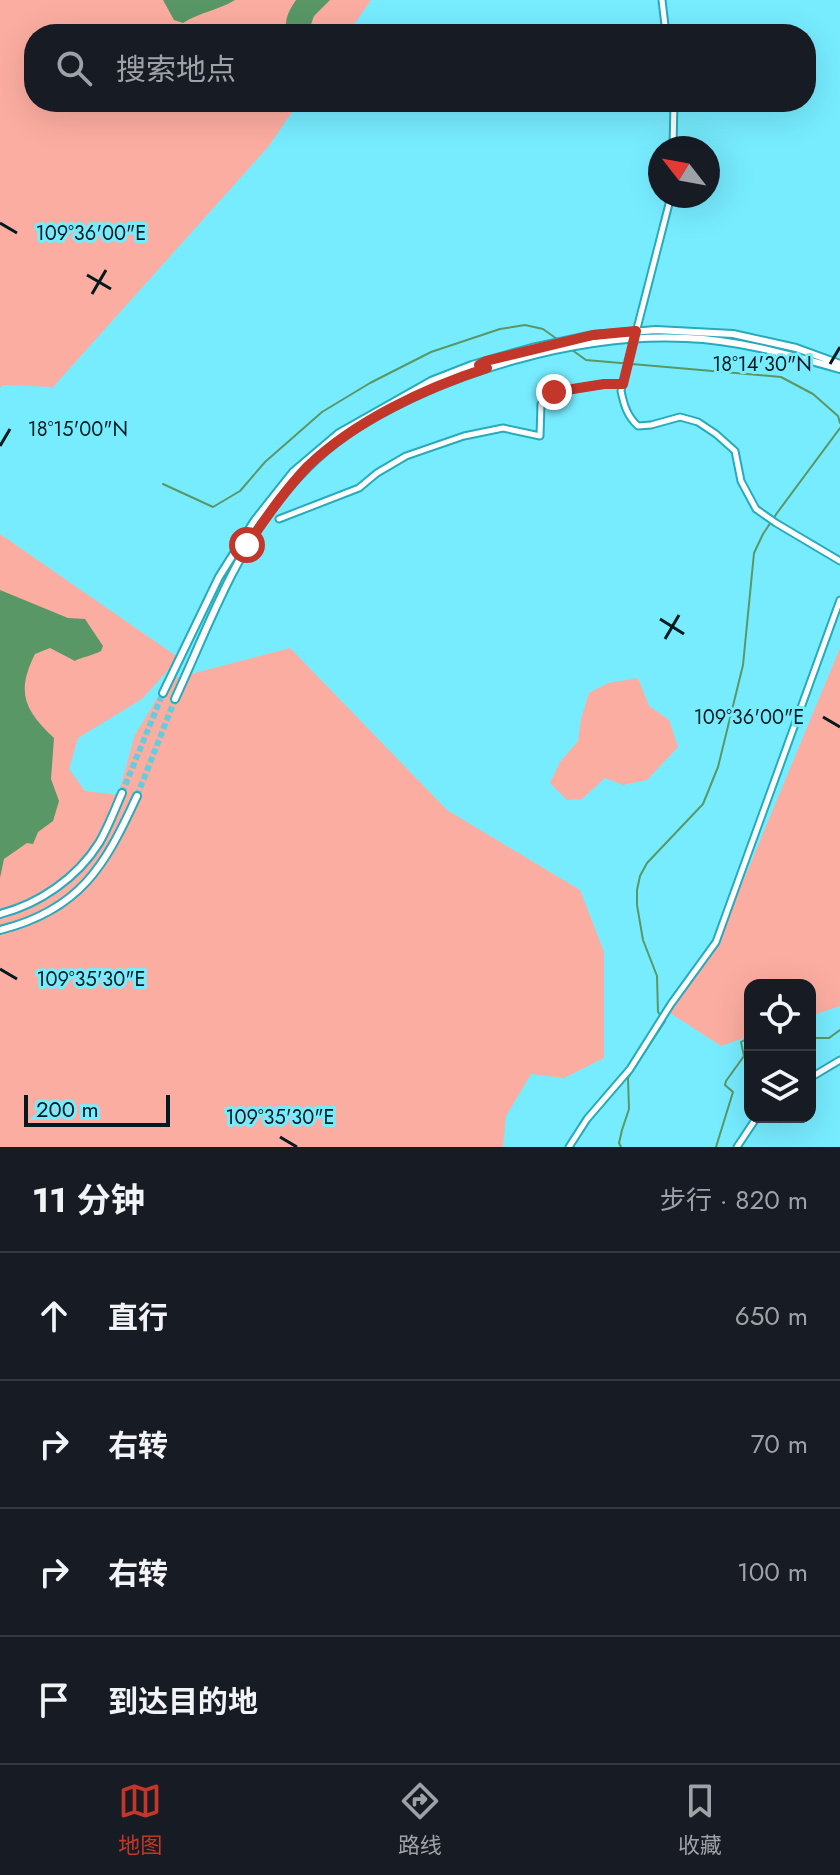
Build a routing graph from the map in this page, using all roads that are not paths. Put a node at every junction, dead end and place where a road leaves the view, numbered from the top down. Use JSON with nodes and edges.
{"nodes":[{"id":1,"x":662,"y":0,"type":"edge"},
{"id":2,"x":665,"y":24,"type":"edge"},
{"id":3,"x":674,"y":112,"type":"edge"},
{"id":4,"x":673,"y":136,"type":"edge"},
{"id":5,"x":668,"y":208,"type":"edge"},
{"id":6,"x":635,"y":335,"type":"junction"},
{"id":7,"x":486,"y":365,"type":"junction"},
{"id":8,"x":840,"y":366,"type":"edge"},
{"id":9,"x":459,"y":374,"type":"junction"},
{"id":10,"x":623,"y":384,"type":"junction"},
{"id":11,"x":279,"y":519,"type":"dead end"},
{"id":12,"x":840,"y":561,"type":"edge"},
{"id":13,"x":840,"y":600,"type":"edge"},
{"id":14,"x":163,"y":693,"type":"tunnel mouth"},
{"id":15,"x":175,"y":699,"type":"tunnel mouth"},
{"id":16,"x":122,"y":793,"type":"tunnel mouth"},
{"id":17,"x":137,"y":796,"type":"tunnel mouth"},
{"id":18,"x":71,"y":877,"type":"junction"},
{"id":19,"x":81,"y":889,"type":"junction"},
{"id":20,"x":0,"y":914,"type":"edge"},
{"id":21,"x":0,"y":930,"type":"edge"},
{"id":22,"x":840,"y":1060,"type":"edge"},
{"id":23,"x":816,"y":1074,"type":"edge"},
{"id":24,"x":753,"y":1123,"type":"edge"},
{"id":25,"x":569,"y":1147,"type":"edge"},
{"id":26,"x":737,"y":1147,"type":"edge"}],
"edges":[{"from":1,"to":2,"type":"street"},
{"from":3,"to":4,"type":"street"},
{"from":5,"to":6,"type":"street"},
{"from":6,"to":7,"type":"main road"},
{"from":6,"to":8,"type":"main road"},
{"from":6,"to":10,"type":"street"},
{"from":7,"to":8,"type":"main road"},
{"from":7,"to":9,"type":"main road"},
{"from":9,"to":14,"type":"main road"},
{"from":9,"to":15,"type":"main road"},
{"from":10,"to":11,"type":"street"},
{"from":10,"to":12,"type":"street"},
{"from":13,"to":25,"type":"street"},
{"from":16,"to":18,"type":"main road"},
{"from":17,"to":19,"type":"main road"},
{"from":18,"to":19,"type":"main road"},
{"from":18,"to":20,"type":"main road"},
{"from":19,"to":21,"type":"main road"},
{"from":22,"to":23,"type":"street"},
{"from":24,"to":26,"type":"street"}]}
